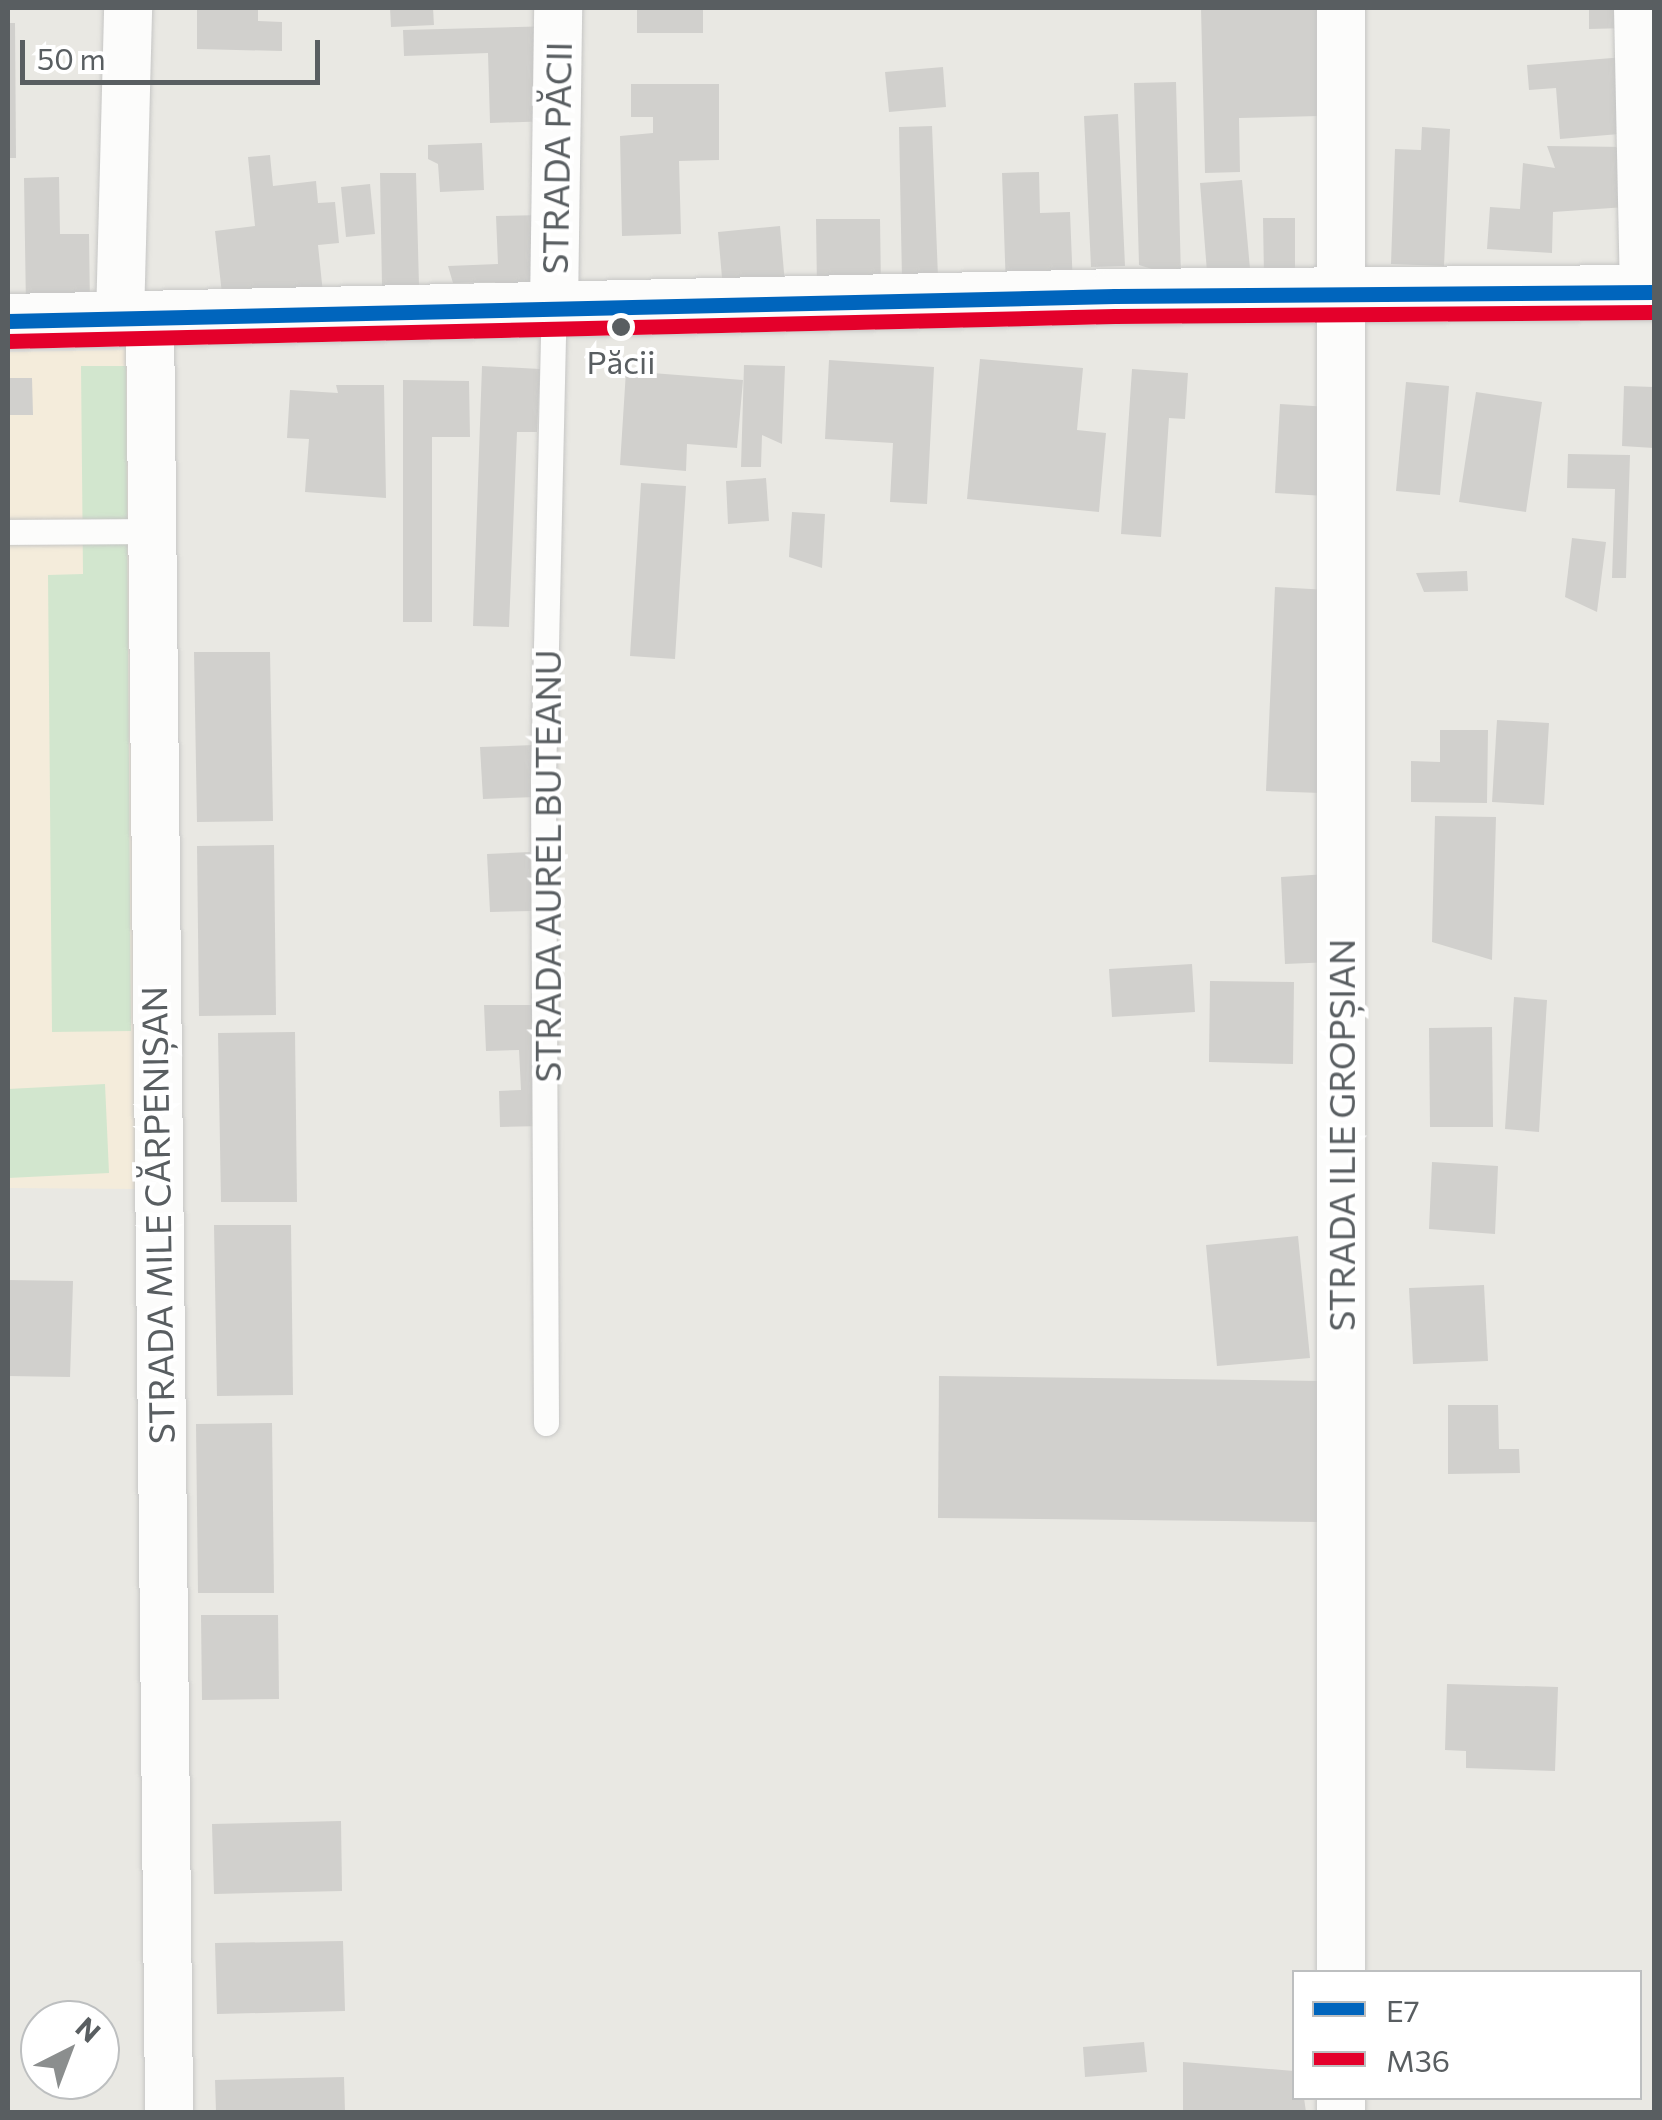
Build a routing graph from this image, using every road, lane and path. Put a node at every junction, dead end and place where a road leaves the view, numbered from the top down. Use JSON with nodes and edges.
{"nodes":[{"id":1,"x":128,"y":8,"type":"edge"},
{"id":2,"x":558,"y":8,"type":"edge"},
{"id":3,"x":1342,"y":8,"type":"edge"},
{"id":4,"x":1638,"y":8,"type":"edge"},
{"id":5,"x":1649,"y":292,"type":"edge"},
{"id":6,"x":1340,"y":298,"type":"junction"},
{"id":7,"x":554,"y":309,"type":"junction"},
{"id":8,"x":135,"y":318,"type":"junction"},
{"id":9,"x":8,"y":322,"type":"edge"},
{"id":10,"x":148,"y":531,"type":"junction"},
{"id":11,"x":8,"y":532,"type":"edge"},
{"id":12,"x":546,"y":1423,"type":"dead end"},
{"id":13,"x":1341,"y":1970,"type":"edge"},
{"id":14,"x":169,"y":2112,"type":"edge"}],
"edges":[{"from":1,"to":8,"type":"street","name":"STRADA MILE CĂRPENIȘAN"},
{"from":2,"to":7,"type":"street","name":"STRADA PĂCII"},
{"from":3,"to":6,"type":"street","name":"STRADA ILIE GROPȘIAN"},
{"from":4,"to":5,"type":"street"},
{"from":5,"to":6,"type":"main road"},
{"from":6,"to":7,"type":"main road"},
{"from":6,"to":13,"type":"street","name":"STRADA ILIE GROPȘIAN"},
{"from":7,"to":8,"type":"main road"},
{"from":7,"to":12,"type":"lane","name":"STRADA AUREL BUTEANU"},
{"from":8,"to":9,"type":"main road"},
{"from":8,"to":10,"type":"street","name":"STRADA MILE CĂRPENIȘAN"},
{"from":10,"to":11,"type":"lane"},
{"from":10,"to":14,"type":"street","name":"STRADA MILE CĂRPENIȘAN"}]}
